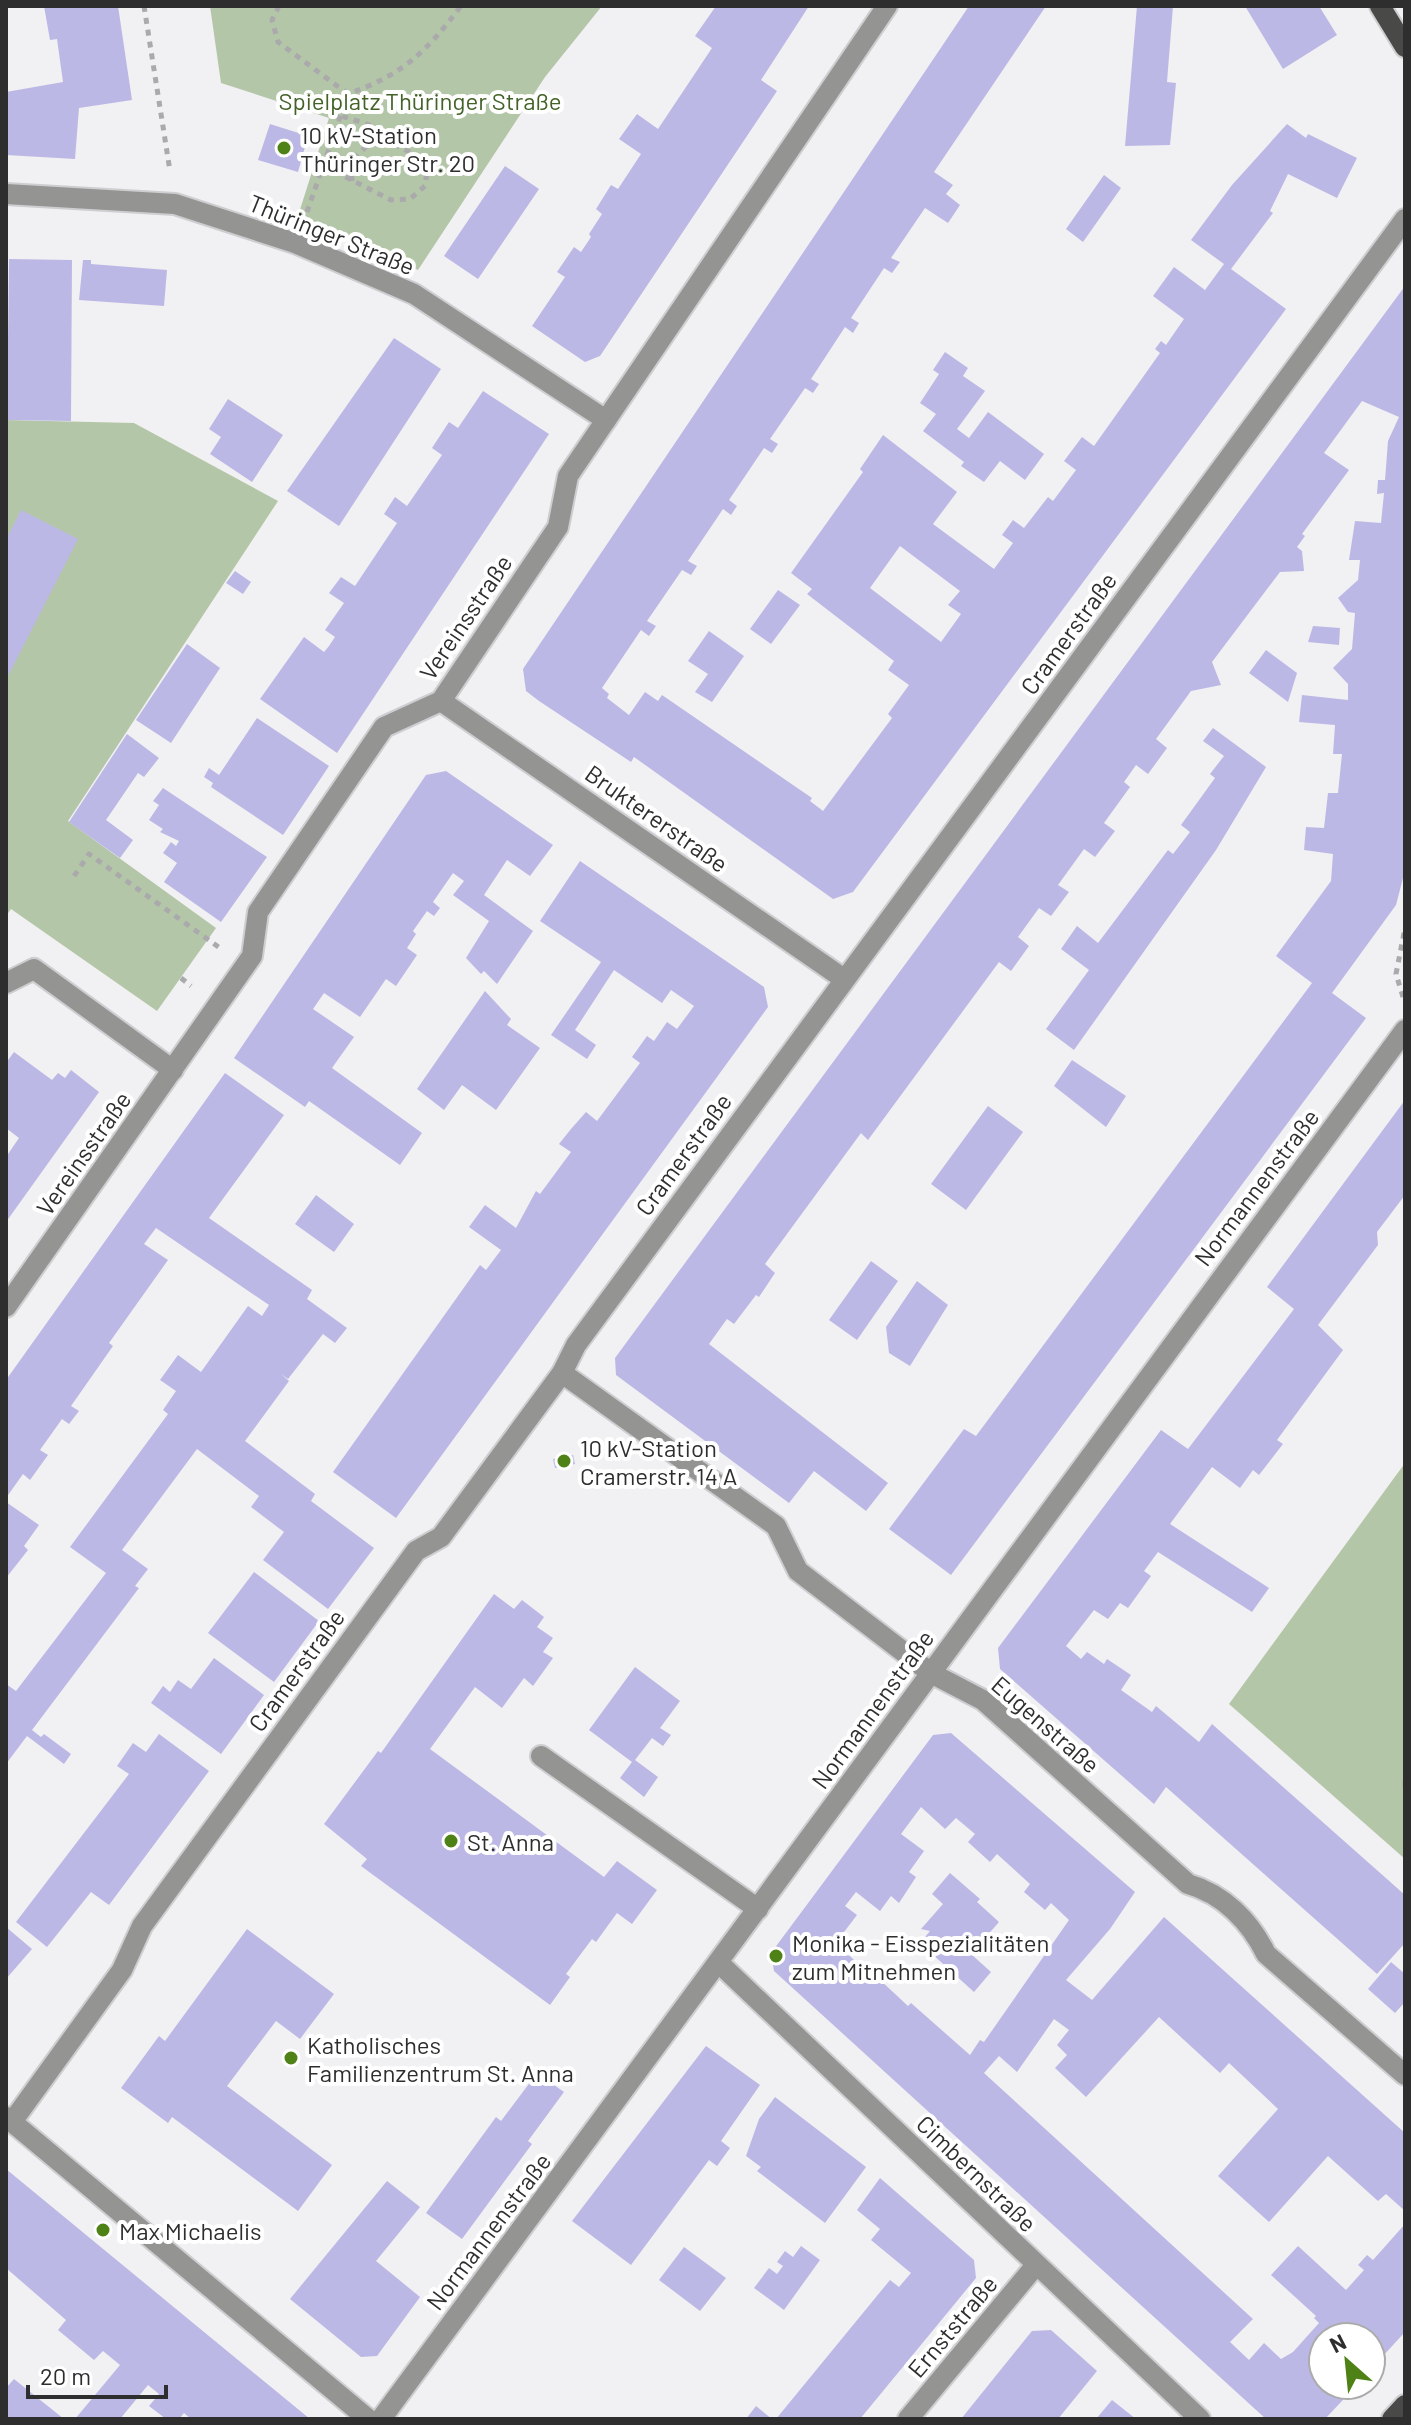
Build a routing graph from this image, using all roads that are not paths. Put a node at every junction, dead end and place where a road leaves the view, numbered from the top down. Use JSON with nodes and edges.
{"nodes":[{"id":1,"x":887,"y":6,"type":"edge"},
{"id":2,"x":1380,"y":6,"type":"edge"},
{"id":3,"x":1405,"y":47,"type":"edge"},
{"id":4,"x":6,"y":194,"type":"edge"},
{"id":5,"x":1405,"y":219,"type":"edge"},
{"id":6,"x":606,"y":420,"type":"junction"},
{"id":7,"x":441,"y":701,"type":"junction"},
{"id":8,"x":844,"y":979,"type":"junction"},
{"id":9,"x":6,"y":983,"type":"edge"},
{"id":10,"x":1405,"y":1030,"type":"edge"},
{"id":11,"x":173,"y":1070,"type":"junction"},
{"id":12,"x":6,"y":1307,"type":"edge"},
{"id":13,"x":562,"y":1373,"type":"junction"},
{"id":14,"x":931,"y":1673,"type":"junction"},
{"id":15,"x":541,"y":1756,"type":"dead end"},
{"id":16,"x":758,"y":1909,"type":"junction"},
{"id":17,"x":719,"y":1963,"type":"junction"},
{"id":18,"x":1405,"y":2075,"type":"edge"},
{"id":19,"x":9,"y":2120,"type":"edge"},
{"id":20,"x":1036,"y":2265,"type":"junction"},
{"id":21,"x":1405,"y":2405,"type":"edge"},
{"id":22,"x":368,"y":2419,"type":"edge"},
{"id":23,"x":381,"y":2419,"type":"edge"},
{"id":24,"x":908,"y":2419,"type":"edge"},
{"id":25,"x":1200,"y":2419,"type":"edge"},
{"id":26,"x":1392,"y":2419,"type":"edge"}],
"edges":[{"from":1,"to":6,"type":"street","name":"Vereinsstraße"},
{"from":2,"to":3,"type":"main road"},
{"from":4,"to":6,"type":"street","name":"Thüringer Straße"},
{"from":5,"to":8,"type":"street","name":"Cramerstraße"},
{"from":6,"to":7,"type":"street","name":"Vereinsstraße"},
{"from":7,"to":8,"type":"street","name":"Bruktererstraße"},
{"from":7,"to":11,"type":"street","name":"Vereinsstraße"},
{"from":8,"to":13,"type":"street","name":"Cramerstraße"},
{"from":9,"to":11,"type":"street"},
{"from":10,"to":14,"type":"street","name":"Normannenstraße"},
{"from":11,"to":12,"type":"street","name":"Vereinsstraße"},
{"from":13,"to":14,"type":"street","name":"Eugenstraße"},
{"from":13,"to":19,"type":"street","name":"Cramerstraße"},
{"from":14,"to":16,"type":"street","name":"Normannenstraße"},
{"from":14,"to":18,"type":"street","name":"Eugenstraße"},
{"from":15,"to":16,"type":"street"},
{"from":16,"to":17,"type":"street","name":"Normannenstraße"},
{"from":17,"to":20,"type":"street","name":"Cimbernstraße"},
{"from":17,"to":23,"type":"street","name":"Normannenstraße"},
{"from":19,"to":22,"type":"street"},
{"from":20,"to":24,"type":"street","name":"Ernststraße"},
{"from":20,"to":25,"type":"street","name":"Cimbernstraße"},
{"from":21,"to":26,"type":"main road"}]}
